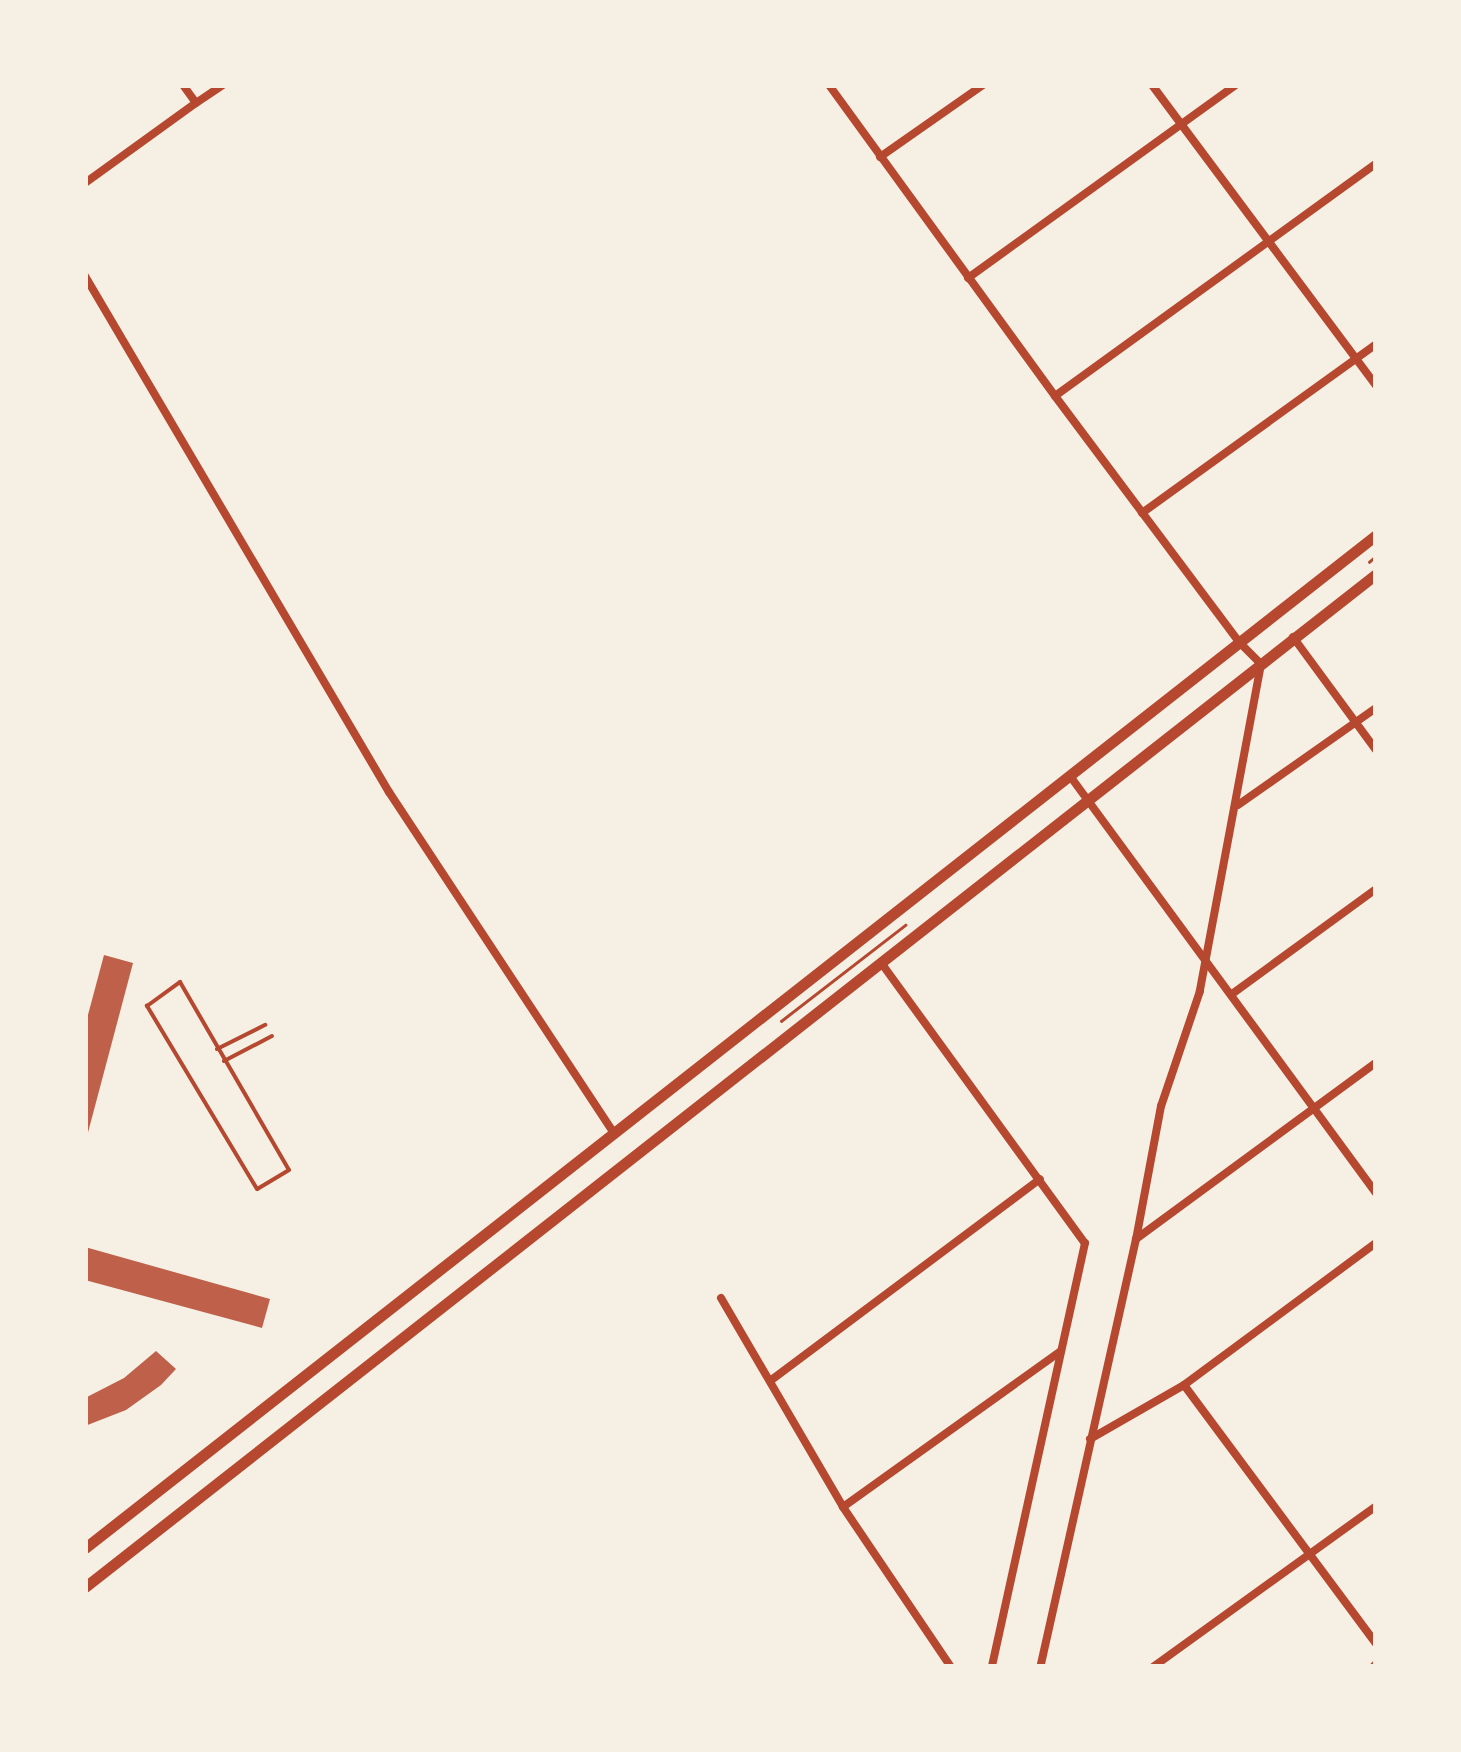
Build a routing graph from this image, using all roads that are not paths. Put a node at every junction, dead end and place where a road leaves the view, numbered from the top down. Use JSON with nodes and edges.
{"nodes":[{"id":1,"x":182,"y":85,"type":"edge"},
{"id":2,"x":223,"y":85,"type":"edge"},
{"id":3,"x":828,"y":85,"type":"edge"},
{"id":4,"x":983,"y":85,"type":"edge"},
{"id":5,"x":1152,"y":85,"type":"edge"},
{"id":6,"x":1236,"y":85,"type":"edge"},
{"id":7,"x":196,"y":104,"type":"junction"},
{"id":8,"x":1181,"y":125,"type":"junction"},
{"id":9,"x":880,"y":157,"type":"junction"},
{"id":10,"x":1376,"y":164,"type":"edge"},
{"id":11,"x":85,"y":183,"type":"edge"},
{"id":12,"x":1268,"y":243,"type":"junction"},
{"id":13,"x":85,"y":276,"type":"edge"},
{"id":14,"x":968,"y":278,"type":"junction"},
{"id":15,"x":1376,"y":344,"type":"edge"},
{"id":16,"x":1356,"y":358,"type":"junction"},
{"id":17,"x":1376,"y":386,"type":"edge"},
{"id":18,"x":1055,"y":396,"type":"junction"},
{"id":19,"x":1142,"y":513,"type":"junction"},
{"id":20,"x":1376,"y":535,"type":"edge"},
{"id":21,"x":1376,"y":574,"type":"edge"},
{"id":22,"x":1293,"y":637,"type":"junction"},
{"id":23,"x":1240,"y":642,"type":"junction"},
{"id":24,"x":1261,"y":664,"type":"junction"},
{"id":25,"x":1376,"y":708,"type":"edge"},
{"id":26,"x":1358,"y":723,"type":"junction"},
{"id":27,"x":1376,"y":750,"type":"edge"},
{"id":28,"x":1070,"y":776,"type":"junction"},
{"id":29,"x":1087,"y":800,"type":"junction"},
{"id":30,"x":1238,"y":805,"type":"junction"},
{"id":31,"x":1376,"y":889,"type":"edge"},
{"id":32,"x":1207,"y":960,"type":"junction"},
{"id":33,"x":882,"y":964,"type":"junction"},
{"id":34,"x":1232,"y":994,"type":"junction"},
{"id":35,"x":265,"y":1025,"type":"dead end"},
{"id":36,"x":272,"y":1036,"type":"dead end"},
{"id":37,"x":217,"y":1049,"type":"junction"},
{"id":38,"x":224,"y":1061,"type":"junction"},
{"id":39,"x":1376,"y":1063,"type":"edge"},
{"id":40,"x":1313,"y":1106,"type":"junction"},
{"id":41,"x":614,"y":1133,"type":"junction"},
{"id":42,"x":1040,"y":1179,"type":"junction"},
{"id":43,"x":1376,"y":1193,"type":"edge"},
{"id":44,"x":1136,"y":1239,"type":"junction"},
{"id":45,"x":1376,"y":1243,"type":"edge"},
{"id":46,"x":721,"y":1298,"type":"dead end"},
{"id":47,"x":1062,"y":1351,"type":"junction"},
{"id":48,"x":770,"y":1381,"type":"junction"},
{"id":49,"x":1184,"y":1385,"type":"junction"},
{"id":50,"x":1090,"y":1440,"type":"junction"},
{"id":51,"x":1376,"y":1506,"type":"edge"},
{"id":52,"x":844,"y":1507,"type":"junction"},
{"id":53,"x":85,"y":1548,"type":"edge"},
{"id":54,"x":1306,"y":1556,"type":"junction"},
{"id":55,"x":85,"y":1588,"type":"edge"},
{"id":56,"x":1376,"y":1644,"type":"edge"},
{"id":57,"x":951,"y":1667,"type":"edge"},
{"id":58,"x":992,"y":1667,"type":"edge"},
{"id":59,"x":1040,"y":1667,"type":"edge"},
{"id":60,"x":1152,"y":1667,"type":"edge"}],
"edges":[{"from":1,"to":7,"type":"street"},
{"from":2,"to":7,"type":"street"},
{"from":3,"to":9,"type":"street"},
{"from":4,"to":9,"type":"street"},
{"from":5,"to":8,"type":"street"},
{"from":6,"to":8,"type":"street"},
{"from":7,"to":11,"type":"street"},
{"from":8,"to":12,"type":"street"},
{"from":8,"to":14,"type":"street"},
{"from":9,"to":14,"type":"street"},
{"from":10,"to":12,"type":"street"},
{"from":12,"to":16,"type":"street"},
{"from":12,"to":18,"type":"street"},
{"from":13,"to":41,"type":"street"},
{"from":14,"to":18,"type":"street"},
{"from":15,"to":16,"type":"street"},
{"from":16,"to":17,"type":"street"},
{"from":16,"to":19,"type":"street"},
{"from":18,"to":19,"type":"street"},
{"from":19,"to":23,"type":"street"},
{"from":20,"to":23,"type":"main road"},
{"from":21,"to":22,"type":"main road"},
{"from":22,"to":24,"type":"main road"},
{"from":22,"to":26,"type":"street"},
{"from":23,"to":24,"type":"street"},
{"from":23,"to":28,"type":"main road"},
{"from":24,"to":29,"type":"main road"},
{"from":24,"to":30,"type":"street"},
{"from":25,"to":26,"type":"street"},
{"from":26,"to":27,"type":"street"},
{"from":26,"to":30,"type":"street"},
{"from":28,"to":29,"type":"street"},
{"from":28,"to":41,"type":"main road"},
{"from":29,"to":32,"type":"street"},
{"from":29,"to":33,"type":"main road"},
{"from":30,"to":32,"type":"street"},
{"from":31,"to":34,"type":"street"},
{"from":32,"to":34,"type":"street"},
{"from":32,"to":44,"type":"street"},
{"from":33,"to":42,"type":"street"},
{"from":33,"to":55,"type":"main road"},
{"from":34,"to":40,"type":"street"},
{"from":35,"to":37,"type":"lane"},
{"from":36,"to":38,"type":"lane"},
{"from":37,"to":38,"type":"lane"},
{"from":37,"to":38,"type":"lane"},
{"from":39,"to":40,"type":"street"},
{"from":40,"to":43,"type":"street"},
{"from":40,"to":44,"type":"street"},
{"from":41,"to":53,"type":"main road"},
{"from":42,"to":47,"type":"street"},
{"from":42,"to":48,"type":"street"},
{"from":44,"to":50,"type":"street"},
{"from":45,"to":49,"type":"street"},
{"from":46,"to":48,"type":"street"},
{"from":47,"to":52,"type":"street"},
{"from":47,"to":58,"type":"street"},
{"from":48,"to":52,"type":"street"},
{"from":49,"to":50,"type":"street"},
{"from":49,"to":54,"type":"street"},
{"from":50,"to":59,"type":"street"},
{"from":51,"to":54,"type":"street"},
{"from":52,"to":57,"type":"street"},
{"from":54,"to":56,"type":"street"},
{"from":54,"to":60,"type":"street"}]}
